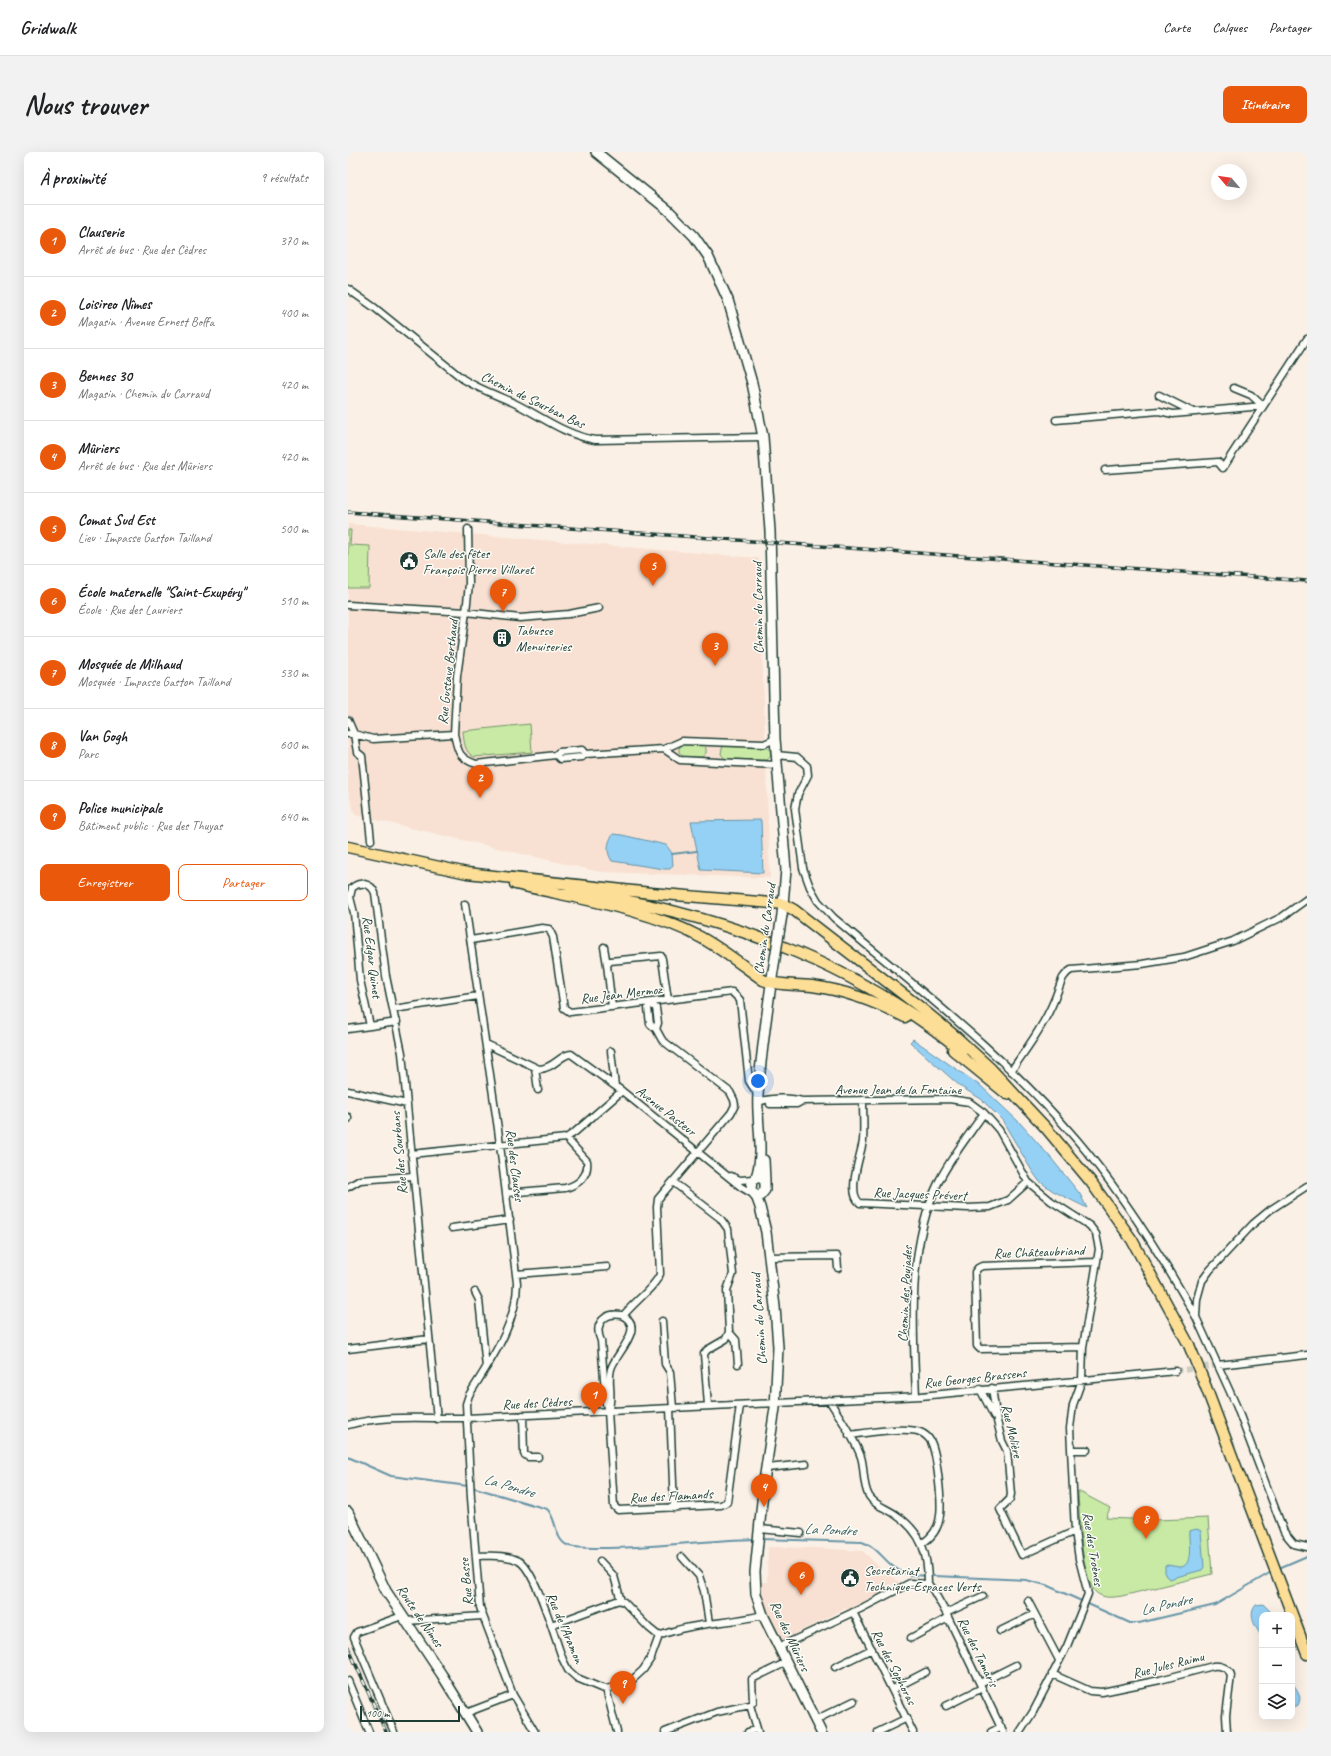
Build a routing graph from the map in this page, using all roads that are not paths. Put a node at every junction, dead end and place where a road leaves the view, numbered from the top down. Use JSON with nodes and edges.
{"nodes":[{"id":1,"x":596,"y":152,"type":"edge"},
{"id":2,"x":348,"y":289,"type":"edge"},
{"id":3,"x":1307,"y":339,"type":"edge"},
{"id":4,"x":1234,"y":388,"type":"dead end"},
{"id":5,"x":1159,"y":395,"type":"dead end"},
{"id":6,"x":1263,"y":406,"type":"junction"},
{"id":7,"x":1194,"y":412,"type":"junction"},
{"id":8,"x":1056,"y":420,"type":"dead end"},
{"id":9,"x":763,"y":437,"type":"junction"},
{"id":10,"x":1105,"y":470,"type":"dead end"},
{"id":11,"x":468,"y":529,"type":"dead end"},
{"id":12,"x":348,"y":605,"type":"edge"},
{"id":13,"x":599,"y":608,"type":"dead end"},
{"id":14,"x":466,"y":612,"type":"junction"},
{"id":15,"x":348,"y":720,"type":"edge"},
{"id":16,"x":351,"y":734,"type":"edge"},
{"id":17,"x":454,"y":734,"type":"junction"},
{"id":18,"x":775,"y":739,"type":"junction"},
{"id":19,"x":664,"y":749,"type":"junction"},
{"id":20,"x":776,"y":760,"type":"junction"},
{"id":21,"x":371,"y":840,"type":"dead end"},
{"id":22,"x":348,"y":847,"type":"edge"},
{"id":23,"x":348,"y":853,"type":"edge"},
{"id":24,"x":459,"y":872,"type":"junction"},
{"id":25,"x":478,"y":875,"type":"junction"},
{"id":26,"x":373,"y":888,"type":"joint"},
{"id":27,"x":1307,"y":900,"type":"edge"},
{"id":28,"x":465,"y":904,"type":"dead end"},
{"id":29,"x":783,"y":904,"type":"junction"},
{"id":30,"x":471,"y":940,"type":"junction"},
{"id":31,"x":604,"y":946,"type":"dead end"},
{"id":32,"x":607,"y":965,"type":"junction"},
{"id":33,"x":771,"y":984,"type":"junction"},
{"id":34,"x":478,"y":996,"type":"junction"},
{"id":35,"x":668,"y":1000,"type":"junction"},
{"id":36,"x":651,"y":1003,"type":"junction"},
{"id":37,"x":612,"y":1007,"type":"junction"},
{"id":38,"x":394,"y":1009,"type":"junction"},
{"id":39,"x":397,"y":1022,"type":"junction"},
{"id":40,"x":370,"y":1026,"type":"junction"},
{"id":41,"x":348,"y":1029,"type":"edge"},
{"id":42,"x":486,"y":1044,"type":"junction"},
{"id":43,"x":612,"y":1052,"type":"dead end"},
{"id":44,"x":535,"y":1068,"type":"junction"},
{"id":45,"x":1011,"y":1071,"type":"junction"},
{"id":46,"x":615,"y":1086,"type":"junction"},
{"id":47,"x":538,"y":1090,"type":"dead end"},
{"id":48,"x":348,"y":1091,"type":"edge"},
{"id":49,"x":622,"y":1091,"type":"junction"},
{"id":50,"x":758,"y":1099,"type":"junction"},
{"id":51,"x":863,"y":1100,"type":"junction"},
{"id":52,"x":406,"y":1104,"type":"junction"},
{"id":53,"x":984,"y":1113,"type":"junction"},
{"id":54,"x":758,"y":1120,"type":"junction"},
{"id":55,"x":1039,"y":1121,"type":"junction"},
{"id":56,"x":566,"y":1138,"type":"junction"},
{"id":57,"x":500,"y":1145,"type":"junction"},
{"id":58,"x":699,"y":1152,"type":"junction"},
{"id":59,"x":411,"y":1154,"type":"junction"},
{"id":60,"x":724,"y":1173,"type":"junction"},
{"id":61,"x":413,"y":1176,"type":"junction"},
{"id":62,"x":754,"y":1178,"type":"junction"},
{"id":63,"x":673,"y":1182,"type":"junction"},
{"id":64,"x":1028,"y":1182,"type":"junction"},
{"id":65,"x":348,"y":1186,"type":"edge"},
{"id":66,"x":765,"y":1186,"type":"junction"},
{"id":67,"x":1307,"y":1186,"type":"edge"},
{"id":68,"x":507,"y":1193,"type":"junction"},
{"id":69,"x":755,"y":1195,"type":"junction"},
{"id":70,"x":929,"y":1206,"type":"junction"},
{"id":71,"x":510,"y":1220,"type":"junction"},
{"id":72,"x":452,"y":1228,"type":"dead end"},
{"id":73,"x":766,"y":1232,"type":"junction"},
{"id":74,"x":769,"y":1257,"type":"junction"},
{"id":75,"x":1096,"y":1262,"type":"junction"},
{"id":76,"x":607,"y":1267,"type":"dead end"},
{"id":77,"x":838,"y":1268,"type":"dead end"},
{"id":78,"x":516,"y":1274,"type":"junction"},
{"id":79,"x":475,"y":1292,"type":"dead end"},
{"id":80,"x":623,"y":1316,"type":"junction"},
{"id":81,"x":1196,"y":1317,"type":"junction"},
{"id":82,"x":662,"y":1321,"type":"dead end"},
{"id":83,"x":730,"y":1332,"type":"junction"},
{"id":84,"x":429,"y":1338,"type":"junction"},
{"id":85,"x":1083,"y":1347,"type":"junction"},
{"id":86,"x":348,"y":1350,"type":"edge"},
{"id":87,"x":1307,"y":1355,"type":"edge"},
{"id":88,"x":738,"y":1364,"type":"dead end"},
{"id":89,"x":1218,"y":1365,"type":"junction"},
{"id":90,"x":486,"y":1367,"type":"junction"},
{"id":91,"x":1176,"y":1371,"type":"tunnel mouth"},
{"id":92,"x":1082,"y":1380,"type":"junction"},
{"id":93,"x":992,"y":1388,"type":"junction"},
{"id":94,"x":980,"y":1389,"type":"junction"},
{"id":95,"x":916,"y":1396,"type":"junction"},
{"id":96,"x":829,"y":1400,"type":"junction"},
{"id":97,"x":776,"y":1403,"type":"junction"},
{"id":98,"x":740,"y":1405,"type":"junction"},
{"id":99,"x":708,"y":1406,"type":"junction"},
{"id":100,"x":671,"y":1408,"type":"junction"},
{"id":101,"x":608,"y":1411,"type":"junction"},
{"id":102,"x":523,"y":1415,"type":"junction"},
{"id":103,"x":466,"y":1418,"type":"junction"},
{"id":104,"x":437,"y":1419,"type":"junction"},
{"id":105,"x":997,"y":1421,"type":"junction"},
{"id":106,"x":348,"y":1425,"type":"edge"},
{"id":107,"x":850,"y":1435,"type":"junction"},
{"id":108,"x":1071,"y":1450,"type":"junction"},
{"id":109,"x":1087,"y":1450,"type":"dead end"},
{"id":110,"x":538,"y":1457,"type":"dead end"},
{"id":111,"x":806,"y":1464,"type":"dead end"},
{"id":112,"x":767,"y":1468,"type":"junction"},
{"id":113,"x":674,"y":1508,"type":"junction"},
{"id":114,"x":348,"y":1512,"type":"edge"},
{"id":115,"x":760,"y":1530,"type":"junction"},
{"id":116,"x":1075,"y":1531,"type":"junction"},
{"id":117,"x":802,"y":1533,"type":"dead end"},
{"id":118,"x":923,"y":1543,"type":"junction"},
{"id":119,"x":1307,"y":1547,"type":"edge"},
{"id":120,"x":476,"y":1556,"type":"junction"},
{"id":121,"x":682,"y":1557,"type":"dead end"},
{"id":122,"x":600,"y":1561,"type":"dead end"},
{"id":123,"x":928,"y":1584,"type":"junction"},
{"id":124,"x":984,"y":1596,"type":"dead end"},
{"id":125,"x":621,"y":1601,"type":"junction"},
{"id":126,"x":1028,"y":1601,"type":"dead end"},
{"id":127,"x":853,"y":1612,"type":"junction"},
{"id":128,"x":763,"y":1614,"type":"junction"},
{"id":129,"x":1035,"y":1614,"type":"junction"},
{"id":130,"x":483,"y":1616,"type":"junction"},
{"id":131,"x":947,"y":1616,"type":"junction"},
{"id":132,"x":404,"y":1618,"type":"junction"},
{"id":133,"x":709,"y":1623,"type":"junction"},
{"id":134,"x":551,"y":1626,"type":"junction"},
{"id":135,"x":1000,"y":1631,"type":"dead end"},
{"id":136,"x":659,"y":1636,"type":"junction"},
{"id":137,"x":911,"y":1638,"type":"dead end"},
{"id":138,"x":779,"y":1647,"type":"junction"},
{"id":139,"x":872,"y":1649,"type":"junction"},
{"id":140,"x":1307,"y":1654,"type":"edge"},
{"id":141,"x":1059,"y":1660,"type":"junction"},
{"id":142,"x":787,"y":1662,"type":"junction"},
{"id":143,"x":1016,"y":1665,"type":"dead end"},
{"id":144,"x":834,"y":1667,"type":"dead end"},
{"id":145,"x":926,"y":1672,"type":"dead end"},
{"id":146,"x":1052,"y":1674,"type":"junction"},
{"id":147,"x":348,"y":1681,"type":"edge"},
{"id":148,"x":981,"y":1686,"type":"junction"},
{"id":149,"x":606,"y":1689,"type":"junction"},
{"id":150,"x":893,"y":1689,"type":"junction"},
{"id":151,"x":513,"y":1695,"type":"junction"},
{"id":152,"x":854,"y":1701,"type":"dead end"},
{"id":153,"x":750,"y":1705,"type":"junction"},
{"id":154,"x":946,"y":1706,"type":"dead end"},
{"id":155,"x":466,"y":1712,"type":"junction"},
{"id":156,"x":907,"y":1718,"type":"junction"},
{"id":157,"x":815,"y":1720,"type":"junction"},
{"id":158,"x":758,"y":1730,"type":"edge"},
{"id":159,"x":1002,"y":1730,"type":"edge"},
{"id":160,"x":369,"y":1732,"type":"edge"},
{"id":161,"x":394,"y":1732,"type":"edge"},
{"id":162,"x":477,"y":1732,"type":"edge"},
{"id":163,"x":535,"y":1732,"type":"edge"},
{"id":164,"x":618,"y":1732,"type":"edge"},
{"id":165,"x":665,"y":1732,"type":"edge"},
{"id":166,"x":748,"y":1732,"type":"edge"},
{"id":167,"x":821,"y":1732,"type":"edge"},
{"id":168,"x":878,"y":1732,"type":"edge"},
{"id":169,"x":913,"y":1732,"type":"edge"},
{"id":170,"x":991,"y":1732,"type":"edge"},
{"id":171,"x":1020,"y":1732,"type":"edge"},
{"id":172,"x":1227,"y":1732,"type":"edge"}],
"edges":[{"from":1,"to":9,"type":"street","name":"Chemin du Carraud"},
{"from":2,"to":9,"type":"street","name":"Chemin de Sourban Bas"},
{"from":3,"to":6,"type":"street"},
{"from":4,"to":6,"type":"street"},
{"from":5,"to":7,"type":"street"},
{"from":6,"to":7,"type":"street"},
{"from":6,"to":10,"type":"street"},
{"from":7,"to":8,"type":"street"},
{"from":9,"to":18,"type":"street","name":"Chemin du Carraud"},
{"from":11,"to":14,"type":"street"},
{"from":12,"to":14,"type":"street","name":"Rue Gustave Berthaud"},
{"from":13,"to":14,"type":"street"},
{"from":14,"to":17,"type":"street","name":"Rue Gustave Berthaud"},
{"from":15,"to":16,"type":"street"},
{"from":16,"to":17,"type":"street"},
{"from":16,"to":21,"type":"street"},
{"from":17,"to":19,"type":"street","name":"Rue Gustave Berthaud"},
{"from":18,"to":19,"type":"street"},
{"from":18,"to":20,"type":"street","name":"Chemin du Carraud"},
{"from":19,"to":20,"type":"street"},
{"from":20,"to":29,"type":"street","name":"Chemin du Carraud"},
{"from":20,"to":45,"type":"street"},
{"from":22,"to":24,"type":"main road"},
{"from":23,"to":24,"type":"main road"},
{"from":24,"to":25,"type":"main road"},
{"from":25,"to":29,"type":"main road"},
{"from":25,"to":33,"type":"main road"},
{"from":25,"to":55,"type":"main road"},
{"from":26,"to":38,"type":"street","name":"Rue des Sourbans"},
{"from":26,"to":40,"type":"street","name":"Rue Edgar Quinet"},
{"from":27,"to":45,"type":"street"},
{"from":28,"to":30,"type":"street","name":"Rue des Clauses"},
{"from":29,"to":33,"type":"street","name":"Chemin du Carraud","bridge":true},
{"from":29,"to":55,"type":"main road"},
{"from":30,"to":34,"type":"street","name":"Rue des Clauses"},
{"from":30,"to":37,"type":"street","name":"Rue Jean Mermoz"},
{"from":31,"to":32,"type":"street"},
{"from":32,"to":35,"type":"street"},
{"from":32,"to":37,"type":"street"},
{"from":33,"to":50,"type":"street","name":"Chemin du Carraud"},
{"from":33,"to":55,"type":"main road"},
{"from":34,"to":38,"type":"street"},
{"from":34,"to":42,"type":"street","name":"Rue des Clauses"},
{"from":35,"to":36,"type":"street","name":"Rue Jean Mermoz"},
{"from":35,"to":50,"type":"street","name":"Rue Jean Mermoz"},
{"from":36,"to":37,"type":"street","name":"Rue Jean Mermoz"},
{"from":36,"to":58,"type":"street"},
{"from":38,"to":39,"type":"street","name":"Rue des Sourbans"},
{"from":39,"to":40,"type":"street"},
{"from":39,"to":52,"type":"street","name":"Rue des Sourbans"},
{"from":40,"to":41,"type":"street"},
{"from":42,"to":44,"type":"street"},
{"from":42,"to":57,"type":"street","name":"Rue des Clauses"},
{"from":43,"to":46,"type":"street"},
{"from":44,"to":46,"type":"street"},
{"from":44,"to":47,"type":"street"},
{"from":45,"to":81,"type":"street"},
{"from":46,"to":49,"type":"street"},
{"from":48,"to":52,"type":"street"},
{"from":49,"to":56,"type":"street","name":"Avenue Pasteur"},
{"from":49,"to":58,"type":"street","name":"Avenue Pasteur"},
{"from":50,"to":51,"type":"street","name":"Avenue Jean de la Fontaine"},
{"from":50,"to":54,"type":"street","name":"Chemin du Carraud"},
{"from":51,"to":53,"type":"street","name":"Avenue Jean de la Fontaine"},
{"from":51,"to":70,"type":"street","name":"Rue Jacques Prévert"},
{"from":52,"to":59,"type":"street","name":"Rue des Sourbans"},
{"from":53,"to":64,"type":"street","name":"Avenue Jean de la Fontaine"},
{"from":53,"to":70,"type":"street","name":"Chemin des Poujades"},
{"from":54,"to":62,"type":"street","name":"Chemin du Carraud"},
{"from":54,"to":66,"type":"street","name":"Chemin du Carraud"},
{"from":55,"to":140,"type":"main road","bridge":true},
{"from":56,"to":57,"type":"street"},
{"from":56,"to":68,"type":"street"},
{"from":57,"to":59,"type":"street"},
{"from":57,"to":68,"type":"street","name":"Rue des Clauses"},
{"from":58,"to":60,"type":"street","name":"Avenue Pasteur"},
{"from":58,"to":63,"type":"street"},
{"from":59,"to":61,"type":"street","name":"Rue des Sourbans"},
{"from":60,"to":62,"type":"street","name":"Avenue Pasteur"},
{"from":60,"to":69,"type":"street","name":"Avenue Pasteur"},
{"from":61,"to":65,"type":"street"},
{"from":61,"to":84,"type":"street","name":"Rue des Sourbans"},
{"from":62,"to":66,"type":"street"},
{"from":62,"to":69,"type":"street","name":"Chemin du Carraud"},
{"from":63,"to":80,"type":"street"},
{"from":63,"to":83,"type":"street"},
{"from":64,"to":70,"type":"street","name":"Rue Jacques Prévert"},
{"from":64,"to":75,"type":"street","name":"Avenue Jean de la Fontaine"},
{"from":66,"to":69,"type":"street"},
{"from":66,"to":73,"type":"street","name":"Chemin du Carraud"},
{"from":67,"to":81,"type":"street"},
{"from":68,"to":71,"type":"street","name":"Rue des Clauses"},
{"from":69,"to":73,"type":"street","name":"Chemin du Carraud"},
{"from":70,"to":95,"type":"street","name":"Chemin des Poujades"},
{"from":71,"to":72,"type":"street"},
{"from":71,"to":78,"type":"street","name":"Rue des Clauses"},
{"from":73,"to":74,"type":"street","name":"Chemin du Carraud"},
{"from":74,"to":77,"type":"street"},
{"from":74,"to":97,"type":"street","name":"Chemin du Carraud"},
{"from":75,"to":85,"type":"street","name":"Avenue Jean de la Fontaine"},
{"from":75,"to":85,"type":"street","name":"Rue Châteaubriand"},
{"from":76,"to":78,"type":"street"},
{"from":78,"to":90,"type":"street","name":"Rue des Clauses"},
{"from":79,"to":90,"type":"street"},
{"from":80,"to":101,"type":"street"},
{"from":80,"to":101,"type":"street"},
{"from":81,"to":89,"type":"street"},
{"from":82,"to":100,"type":"street"},
{"from":83,"to":88,"type":"street"},
{"from":83,"to":99,"type":"street"},
{"from":84,"to":86,"type":"street"},
{"from":84,"to":104,"type":"street","name":"Rue des Sourbans"},
{"from":85,"to":92,"type":"street","name":"Avenue Jean de la Fontaine"},
{"from":87,"to":89,"type":"street"},
{"from":89,"to":119,"type":"street"},
{"from":90,"to":103,"type":"street","name":"Rue des Clauses"},
{"from":91,"to":92,"type":"street","name":"Rue Georges Brassens"},
{"from":92,"to":93,"type":"street","name":"Rue Georges Brassens"},
{"from":92,"to":108,"type":"street","name":"Rue des Troènes"},
{"from":93,"to":94,"type":"street","name":"Rue Georges Brassens"},
{"from":93,"to":105,"type":"street","name":"Rue Molière"},
{"from":94,"to":95,"type":"street","name":"Rue Georges Brassens"},
{"from":94,"to":105,"type":"street"},
{"from":95,"to":96,"type":"street","name":"Rue Georges Brassens"},
{"from":96,"to":97,"type":"street","name":"Rue Georges Brassens"},
{"from":96,"to":107,"type":"street"},
{"from":97,"to":98,"type":"street","name":"Rue des Cèdres"},
{"from":97,"to":112,"type":"street","name":"Rue des Mûriers"},
{"from":98,"to":99,"type":"street","name":"Rue des Cèdres"},
{"from":98,"to":113,"type":"street","name":"Rue des Flamands"},
{"from":99,"to":100,"type":"street","name":"Rue des Cèdres"},
{"from":100,"to":101,"type":"street","name":"Rue des Cèdres"},
{"from":100,"to":113,"type":"street"},
{"from":101,"to":102,"type":"street","name":"Rue des Cèdres"},
{"from":101,"to":113,"type":"street","name":"Rue des Flamands"},
{"from":102,"to":103,"type":"street","name":"Rue des Cèdres"},
{"from":102,"to":110,"type":"street"},
{"from":103,"to":104,"type":"street","name":"Rue des Cèdres"},
{"from":103,"to":120,"type":"street","name":"Rue Basse"},
{"from":104,"to":106,"type":"street","name":"Rue des Cèdres"},
{"from":105,"to":116,"type":"street","name":"Rue Molière"},
{"from":107,"to":118,"type":"street"},
{"from":107,"to":118,"type":"street"},
{"from":108,"to":109,"type":"street"},
{"from":108,"to":116,"type":"street","name":"Rue des Troènes"},
{"from":111,"to":112,"type":"street"},
{"from":112,"to":115,"type":"street","name":"Rue des Mûriers"},
{"from":114,"to":132,"type":"street","name":"Route de Nîmes"},
{"from":115,"to":117,"type":"street"},
{"from":115,"to":128,"type":"street","name":"Rue des Mûriers"},
{"from":116,"to":141,"type":"street","name":"Rue des Troènes"},
{"from":118,"to":123,"type":"street"},
{"from":120,"to":130,"type":"street","name":"Rue Basse"},
{"from":120,"to":134,"type":"street","name":"Rue de l'Aramon"},
{"from":121,"to":133,"type":"street"},
{"from":122,"to":125,"type":"street"},
{"from":123,"to":127,"type":"street"},
{"from":123,"to":131,"type":"street","name":"Rue des Tamaris"},
{"from":124,"to":131,"type":"street"},
{"from":125,"to":134,"type":"street"},
{"from":125,"to":136,"type":"street"},
{"from":126,"to":129,"type":"street"},
{"from":127,"to":138,"type":"street"},
{"from":127,"to":139,"type":"street","name":"Rue des Sophoras"},
{"from":128,"to":133,"type":"street"},
{"from":128,"to":138,"type":"street","name":"Rue des Mûriers"},
{"from":129,"to":135,"type":"street"},
{"from":129,"to":141,"type":"street"},
{"from":130,"to":132,"type":"street"},
{"from":130,"to":151,"type":"street","name":"Rue Basse"},
{"from":131,"to":137,"type":"street"},
{"from":131,"to":148,"type":"street","name":"Rue des Tamaris"},
{"from":132,"to":155,"type":"street","name":"Route de Nîmes"},
{"from":132,"to":161,"type":"street"},
{"from":133,"to":136,"type":"street"},
{"from":134,"to":149,"type":"street","name":"Rue de l'Aramon"},
{"from":136,"to":149,"type":"street"},
{"from":138,"to":142,"type":"street","name":"Rue des Mûriers"},
{"from":139,"to":144,"type":"street"},
{"from":139,"to":150,"type":"street","name":"Rue des Sophoras"},
{"from":141,"to":146,"type":"street","name":"Rue des Troènes"},
{"from":142,"to":153,"type":"street"},
{"from":142,"to":157,"type":"street","name":"Rue des Mûriers"},
{"from":143,"to":148,"type":"street"},
{"from":145,"to":150,"type":"street"},
{"from":146,"to":171,"type":"street","name":"Rue des Troènes"},
{"from":146,"to":172,"type":"street","name":"Rue Jules Raimu"},
{"from":147,"to":160,"type":"street"},
{"from":148,"to":154,"type":"street"},
{"from":148,"to":159,"type":"street","name":"Rue des Tamaris"},
{"from":149,"to":164,"type":"street"},
{"from":150,"to":156,"type":"street","name":"Rue des Sophoras"},
{"from":151,"to":155,"type":"street"},
{"from":151,"to":163,"type":"street","name":"Rue Basse"},
{"from":152,"to":157,"type":"street"},
{"from":153,"to":158,"type":"street"},
{"from":153,"to":165,"type":"street"},
{"from":155,"to":162,"type":"street","name":"Route de Nîmes"},
{"from":156,"to":168,"type":"street"},
{"from":156,"to":169,"type":"street","name":"Rue des Sophoras"},
{"from":157,"to":167,"type":"street","name":"Rue des Mûriers"},
{"from":158,"to":166,"type":"street"},
{"from":159,"to":170,"type":"street"}]}
